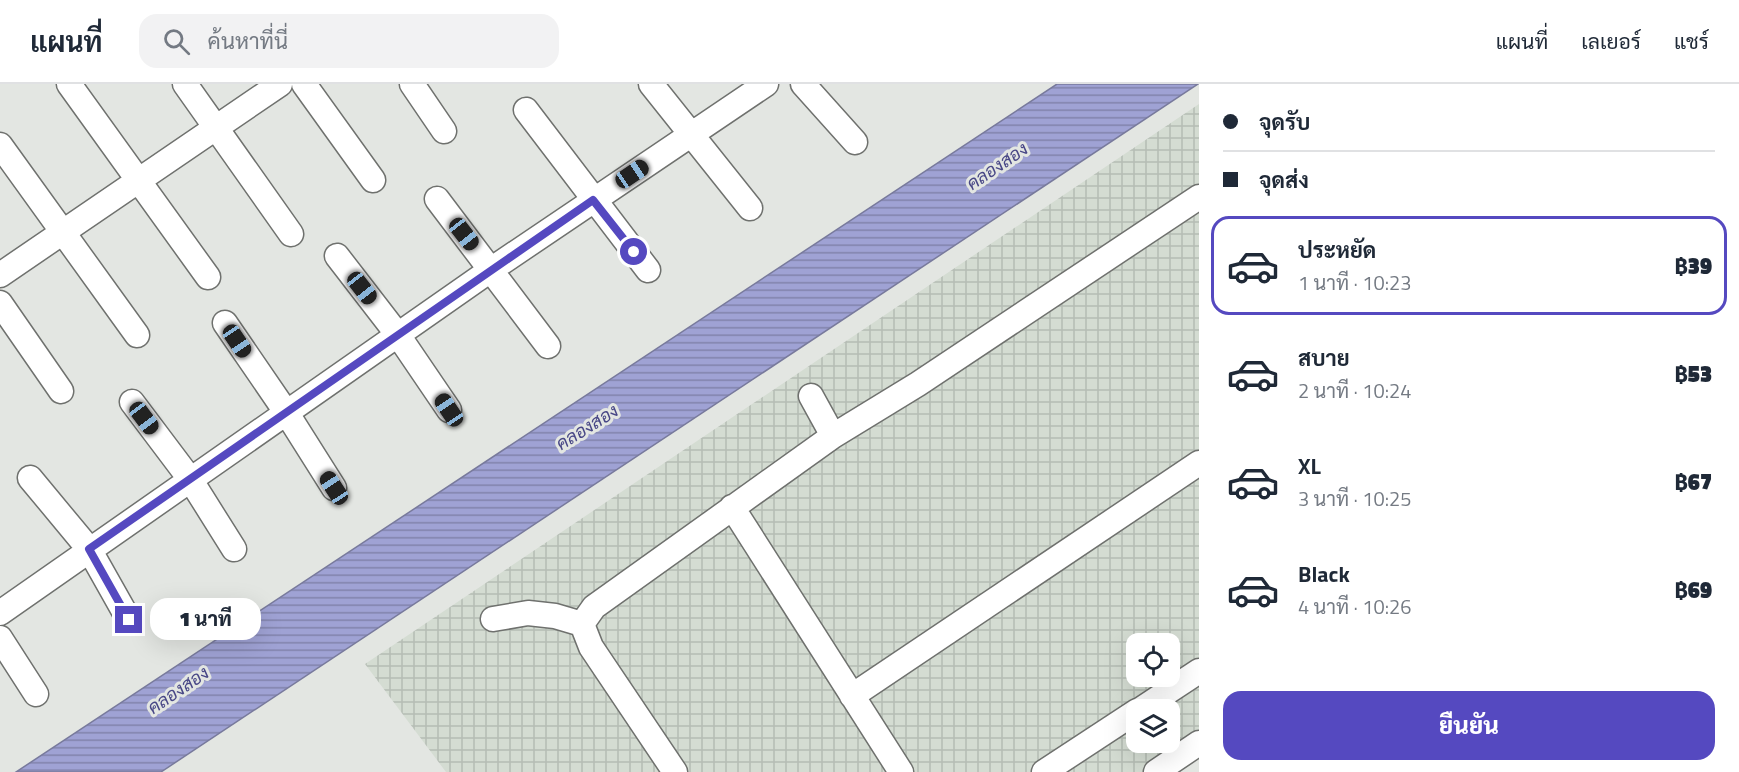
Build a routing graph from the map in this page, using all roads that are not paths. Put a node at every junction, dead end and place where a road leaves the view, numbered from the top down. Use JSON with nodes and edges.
{"nodes":[{"id":1,"x":69,"y":84,"type":"edge"},
{"id":2,"x":185,"y":84,"type":"edge"},
{"id":3,"x":280,"y":84,"type":"edge"},
{"id":4,"x":304,"y":84,"type":"edge"},
{"id":5,"x":412,"y":84,"type":"edge"},
{"id":6,"x":651,"y":84,"type":"edge"},
{"id":7,"x":766,"y":84,"type":"edge"},
{"id":8,"x":803,"y":84,"type":"edge"},
{"id":9,"x":526,"y":110,"type":"dead end"},
{"id":10,"x":217,"y":128,"type":"junction"},
{"id":11,"x":444,"y":131,"type":"dead end"},
{"id":12,"x":690,"y":134,"type":"junction"},
{"id":13,"x":855,"y":142,"type":"dead end"},
{"id":14,"x":0,"y":145,"type":"edge"},
{"id":15,"x":373,"y":180,"type":"dead end"},
{"id":16,"x":138,"y":182,"type":"junction"},
{"id":17,"x":1199,"y":196,"type":"edge"},
{"id":18,"x":437,"y":199,"type":"dead end"},
{"id":19,"x":593,"y":200,"type":"junction"},
{"id":20,"x":750,"y":208,"type":"dead end"},
{"id":21,"x":62,"y":231,"type":"junction"},
{"id":22,"x":291,"y":234,"type":"dead end"},
{"id":23,"x":337,"y":256,"type":"dead end"},
{"id":24,"x":492,"y":269,"type":"junction"},
{"id":25,"x":648,"y":270,"type":"dead end"},
{"id":26,"x":0,"y":275,"type":"edge"},
{"id":27,"x":208,"y":277,"type":"dead end"},
{"id":28,"x":0,"y":303,"type":"edge"},
{"id":29,"x":225,"y":323,"type":"dead end"},
{"id":30,"x":137,"y":335,"type":"dead end"},
{"id":31,"x":398,"y":335,"type":"junction"},
{"id":32,"x":548,"y":346,"type":"dead end"},
{"id":33,"x":61,"y":391,"type":"dead end"},
{"id":34,"x":811,"y":396,"type":"dead end"},
{"id":35,"x":132,"y":402,"type":"dead end"},
{"id":36,"x":449,"y":410,"type":"dead end"},
{"id":37,"x":286,"y":412,"type":"junction"},
{"id":38,"x":834,"y":436,"type":"junction"},
{"id":39,"x":1199,"y":463,"type":"edge"},
{"id":40,"x":30,"y":478,"type":"dead end"},
{"id":41,"x":190,"y":479,"type":"junction"},
{"id":42,"x":334,"y":488,"type":"dead end"},
{"id":43,"x":732,"y":507,"type":"junction"},
{"id":44,"x":89,"y":549,"type":"junction"},
{"id":45,"x":234,"y":549,"type":"dead end"},
{"id":46,"x":0,"y":612,"type":"edge"},
{"id":47,"x":493,"y":619,"type":"dead end"},
{"id":48,"x":129,"y":620,"type":"dead end"},
{"id":49,"x":582,"y":624,"type":"junction"},
{"id":50,"x":0,"y":638,"type":"edge"},
{"id":51,"x":1199,"y":671,"type":"edge"},
{"id":52,"x":36,"y":694,"type":"dead end"},
{"id":53,"x":852,"y":696,"type":"junction"},
{"id":54,"x":1155,"y":699,"type":"edge"},
{"id":55,"x":1126,"y":718,"type":"edge"},
{"id":56,"x":1199,"y":743,"type":"edge"},
{"id":57,"x":675,"y":772,"type":"edge"},
{"id":58,"x":901,"y":772,"type":"edge"},
{"id":59,"x":1044,"y":772,"type":"edge"},
{"id":60,"x":1156,"y":772,"type":"edge"}],
"edges":[{"from":1,"to":16,"type":"street"},
{"from":2,"to":10,"type":"street"},
{"from":3,"to":10,"type":"street"},
{"from":4,"to":15,"type":"street"},
{"from":5,"to":11,"type":"street"},
{"from":6,"to":12,"type":"street"},
{"from":7,"to":12,"type":"street"},
{"from":8,"to":13,"type":"street"},
{"from":9,"to":19,"type":"street"},
{"from":10,"to":16,"type":"street"},
{"from":10,"to":22,"type":"street"},
{"from":12,"to":19,"type":"street"},
{"from":12,"to":20,"type":"street"},
{"from":14,"to":21,"type":"street"},
{"from":16,"to":21,"type":"street"},
{"from":16,"to":27,"type":"street"},
{"from":17,"to":38,"type":"street"},
{"from":18,"to":24,"type":"street"},
{"from":19,"to":24,"type":"street"},
{"from":19,"to":25,"type":"street"},
{"from":21,"to":26,"type":"street"},
{"from":21,"to":30,"type":"street"},
{"from":23,"to":31,"type":"street"},
{"from":24,"to":31,"type":"street"},
{"from":24,"to":32,"type":"street"},
{"from":28,"to":33,"type":"street"},
{"from":29,"to":37,"type":"street"},
{"from":31,"to":36,"type":"street"},
{"from":31,"to":37,"type":"street"},
{"from":34,"to":38,"type":"street"},
{"from":35,"to":41,"type":"street"},
{"from":37,"to":41,"type":"street"},
{"from":37,"to":42,"type":"street"},
{"from":38,"to":43,"type":"street"},
{"from":39,"to":53,"type":"street"},
{"from":40,"to":44,"type":"street"},
{"from":41,"to":44,"type":"street"},
{"from":41,"to":45,"type":"street"},
{"from":43,"to":49,"type":"street"},
{"from":43,"to":53,"type":"street"},
{"from":44,"to":46,"type":"street"},
{"from":44,"to":48,"type":"street"},
{"from":47,"to":49,"type":"street"},
{"from":49,"to":57,"type":"street"},
{"from":50,"to":52,"type":"street"},
{"from":51,"to":54,"type":"street"},
{"from":53,"to":58,"type":"street"},
{"from":55,"to":59,"type":"street"},
{"from":56,"to":60,"type":"street"}]}
